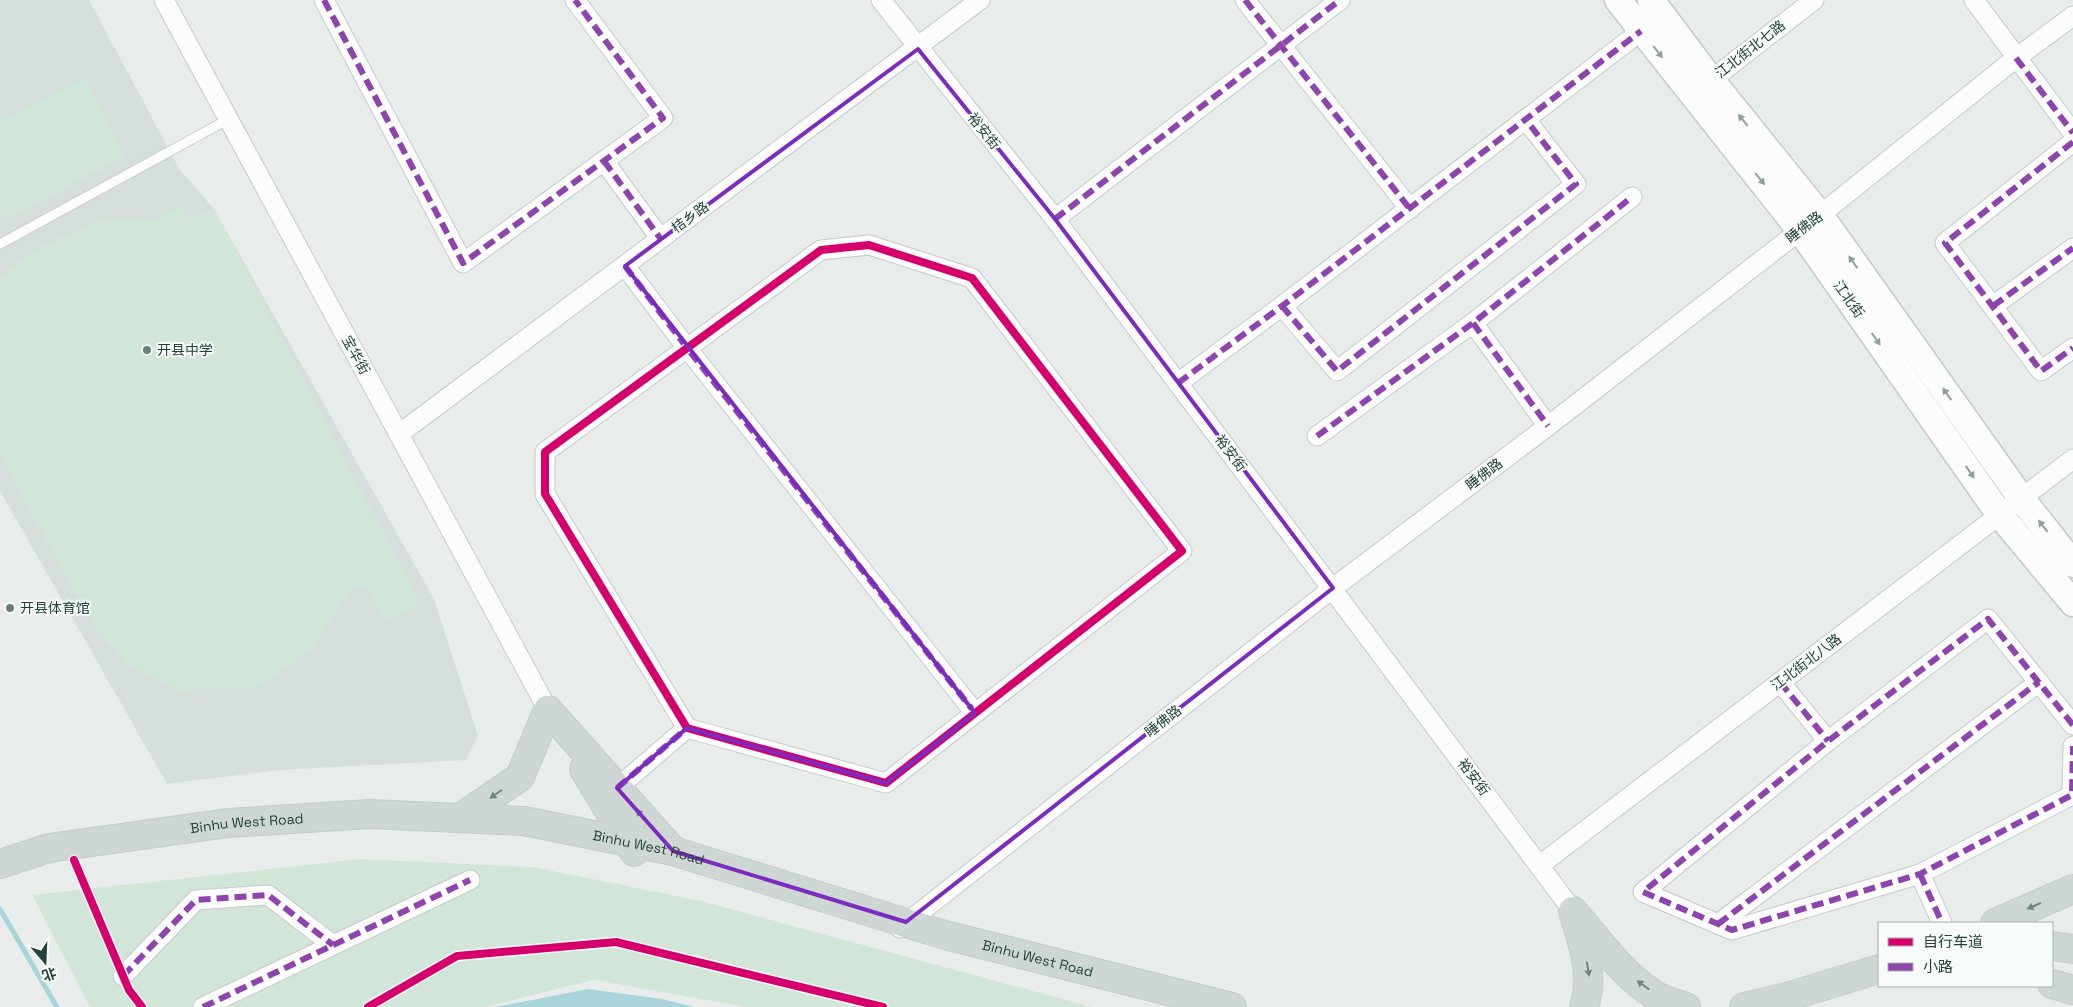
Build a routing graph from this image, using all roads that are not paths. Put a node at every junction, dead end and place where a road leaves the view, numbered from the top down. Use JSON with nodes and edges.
{"nodes":[{"id":1,"x":164,"y":0,"type":"edge"},
{"id":2,"x":324,"y":0,"type":"edge"},
{"id":3,"x":575,"y":0,"type":"edge"},
{"id":4,"x":881,"y":0,"type":"edge"},
{"id":5,"x":980,"y":0,"type":"edge"},
{"id":6,"x":1245,"y":0,"type":"edge"},
{"id":7,"x":1340,"y":0,"type":"edge"},
{"id":8,"x":1618,"y":0,"type":"edge"},
{"id":9,"x":1651,"y":0,"type":"edge"},
{"id":10,"x":1814,"y":0,"type":"edge"},
{"id":11,"x":1974,"y":0,"type":"edge"},
{"id":12,"x":2073,"y":16,"type":"edge"},
{"id":13,"x":1642,"y":31,"type":"junction"},
{"id":14,"x":1281,"y":46,"type":"junction"},
{"id":15,"x":918,"y":49,"type":"junction"},
{"id":16,"x":2016,"y":58,"type":"junction"},
{"id":17,"x":1711,"y":80,"type":"junction"},
{"id":18,"x":228,"y":120,"type":"junction"},
{"id":19,"x":1526,"y":120,"type":"junction"},
{"id":20,"x":2073,"y":133,"type":"edge"},
{"id":21,"x":2073,"y":142,"type":"edge"},
{"id":22,"x":604,"y":161,"type":"junction"},
{"id":23,"x":1632,"y":197,"type":"dead end"},
{"id":24,"x":1410,"y":209,"type":"junction"},
{"id":25,"x":1055,"y":219,"type":"junction"},
{"id":26,"x":1810,"y":223,"type":"junction"},
{"id":27,"x":660,"y":238,"type":"junction"},
{"id":28,"x":0,"y":244,"type":"edge"},
{"id":29,"x":2073,"y":248,"type":"edge"},
{"id":30,"x":625,"y":266,"type":"junction"},
{"id":31,"x":1282,"y":306,"type":"junction"},
{"id":32,"x":1993,"y":306,"type":"junction"},
{"id":33,"x":1473,"y":323,"type":"junction"},
{"id":34,"x":687,"y":348,"type":"junction"},
{"id":35,"x":2073,"y":348,"type":"edge"},
{"id":36,"x":1178,"y":383,"type":"junction"},
{"id":37,"x":1548,"y":426,"type":"junction"},
{"id":38,"x":399,"y":434,"type":"junction"},
{"id":39,"x":1317,"y":436,"type":"dead end"},
{"id":40,"x":2073,"y":459,"type":"edge"},
{"id":41,"x":2021,"y":498,"type":"junction"},
{"id":42,"x":2000,"y":515,"type":"junction"},
{"id":43,"x":2073,"y":564,"type":"edge"},
{"id":44,"x":1333,"y":588,"type":"junction"},
{"id":45,"x":2073,"y":603,"type":"edge"},
{"id":46,"x":1780,"y":682,"type":"junction"},
{"id":47,"x":2039,"y":682,"type":"junction"},
{"id":48,"x":548,"y":710,"type":"junction"},
{"id":49,"x":976,"y":713,"type":"junction"},
{"id":50,"x":2073,"y":725,"type":"edge"},
{"id":51,"x":687,"y":728,"type":"junction"},
{"id":52,"x":1828,"y":740,"type":"junction"},
{"id":53,"x":2073,"y":746,"type":"edge"},
{"id":54,"x":617,"y":788,"type":"junction"},
{"id":55,"x":460,"y":818,"type":"junction"},
{"id":56,"x":499,"y":826,"type":"junction"},
{"id":57,"x":632,"y":850,"type":"junction"},
{"id":58,"x":673,"y":851,"type":"junction"},
{"id":59,"x":51,"y":856,"type":"junction"},
{"id":60,"x":0,"y":864,"type":"edge"},
{"id":61,"x":1540,"y":865,"type":"junction"},
{"id":62,"x":1920,"y":874,"type":"junction"},
{"id":63,"x":470,"y":880,"type":"dead end"},
{"id":64,"x":0,"y":883,"type":"edge"},
{"id":65,"x":2073,"y":889,"type":"edge"},
{"id":66,"x":1573,"y":911,"type":"junction"},
{"id":67,"x":1942,"y":922,"type":"edge"},
{"id":68,"x":1997,"y":922,"type":"edge"},
{"id":69,"x":1718,"y":924,"type":"junction"},
{"id":70,"x":900,"y":927,"type":"junction"},
{"id":71,"x":334,"y":945,"type":"junction"},
{"id":72,"x":2053,"y":946,"type":"edge"},
{"id":73,"x":2073,"y":949,"type":"edge"},
{"id":74,"x":2053,"y":965,"type":"edge"},
{"id":75,"x":2073,"y":967,"type":"edge"},
{"id":76,"x":1878,"y":969,"type":"edge"},
{"id":77,"x":123,"y":976,"type":"dead end"},
{"id":78,"x":2053,"y":984,"type":"edge"},
{"id":79,"x":1882,"y":987,"type":"edge"},
{"id":80,"x":2073,"y":990,"type":"edge"},
{"id":81,"x":203,"y":1007,"type":"edge"},
{"id":82,"x":1180,"y":1007,"type":"edge"},
{"id":83,"x":1232,"y":1007,"type":"edge"},
{"id":84,"x":1584,"y":1007,"type":"edge"},
{"id":85,"x":1686,"y":1007,"type":"edge"},
{"id":86,"x":1744,"y":1007,"type":"edge"},
{"id":87,"x":1811,"y":1007,"type":"edge"}],
"edges":[{"from":1,"to":18,"type":"street","name":"宝华街"},
{"from":2,"to":22,"type":"street"},
{"from":3,"to":22,"type":"street"},
{"from":4,"to":15,"type":"street","name":"裕安街"},
{"from":5,"to":15,"type":"street","name":"桔乡路"},
{"from":6,"to":14,"type":"street"},
{"from":7,"to":14,"type":"street"},
{"from":8,"to":13,"type":"main road","name":"江北街"},
{"from":9,"to":17,"type":"main road","name":"江北街"},
{"from":10,"to":17,"type":"street","name":"江北街北七路"},
{"from":11,"to":16,"type":"street"},
{"from":12,"to":16,"type":"street","name":"睡佛路"},
{"from":13,"to":19,"type":"street"},
{"from":13,"to":26,"type":"main road","name":"江北街","one_way":true},
{"from":14,"to":24,"type":"street"},
{"from":14,"to":25,"type":"street"},
{"from":15,"to":25,"type":"street","name":"裕安街"},
{"from":15,"to":27,"type":"street","name":"桔乡路"},
{"from":16,"to":20,"type":"street"},
{"from":16,"to":26,"type":"street","name":"睡佛路"},
{"from":26,"to":17,"type":"main road","name":"江北街","one_way":true},
{"from":18,"to":28,"type":"lane"},
{"from":18,"to":38,"type":"street","name":"宝华街"},
{"from":19,"to":24,"type":"street"},
{"from":19,"to":31,"type":"street"},
{"from":21,"to":32,"type":"street"},
{"from":22,"to":27,"type":"street"},
{"from":23,"to":33,"type":"street"},
{"from":24,"to":31,"type":"street"},
{"from":25,"to":36,"type":"street","name":"裕安街"},
{"from":26,"to":37,"type":"street","name":"睡佛路"},
{"from":41,"to":26,"type":"main road","name":"江北街","one_way":true},
{"from":26,"to":42,"type":"main road","name":"江北街","one_way":true},
{"from":27,"to":30,"type":"street","name":"桔乡路"},
{"from":29,"to":32,"type":"street"},
{"from":30,"to":34,"type":"street"},
{"from":30,"to":38,"type":"street","name":"桔乡路"},
{"from":31,"to":36,"type":"street"},
{"from":32,"to":35,"type":"street"},
{"from":33,"to":37,"type":"street"},
{"from":33,"to":39,"type":"street"},
{"from":34,"to":49,"type":"street"},
{"from":34,"to":49,"type":"street"},
{"from":34,"to":51,"type":"street"},
{"from":36,"to":44,"type":"street","name":"裕安街"},
{"from":37,"to":44,"type":"street","name":"睡佛路"},
{"from":38,"to":48,"type":"street","name":"宝华街"},
{"from":40,"to":41,"type":"street","name":"江北街北八路"},
{"from":41,"to":42,"type":"street","name":"江北街北八路"},
{"from":43,"to":41,"type":"main road","name":"江北街","one_way":true},
{"from":42,"to":45,"type":"main road","name":"江北街"},
{"from":42,"to":46,"type":"street","name":"江北街北八路"},
{"from":44,"to":61,"type":"street","name":"裕安街"},
{"from":44,"to":70,"type":"street","name":"睡佛路"},
{"from":46,"to":52,"type":"street"},
{"from":46,"to":61,"type":"street","name":"江北街北八路"},
{"from":47,"to":50,"type":"street"},
{"from":47,"to":52,"type":"street"},
{"from":47,"to":69,"type":"street"},
{"from":48,"to":54,"type":"main road"},
{"from":48,"to":55,"type":"main road","one_way":true},
{"from":48,"to":56,"type":"main road"},
{"from":48,"to":57,"type":"main road"},
{"from":49,"to":51,"type":"street"},
{"from":51,"to":54,"type":"street"},
{"from":52,"to":69,"type":"street"},
{"from":53,"to":62,"type":"street"},
{"from":58,"to":54,"type":"main road","one_way":true},
{"from":55,"to":56,"type":"main road","name":"Binhu West Road"},
{"from":55,"to":59,"type":"main road","name":"Binhu West Road"},
{"from":56,"to":57,"type":"main road","name":"Binhu West Road"},
{"from":56,"to":59,"type":"main road","name":"Binhu West Road"},
{"from":57,"to":58,"type":"main road","name":"Binhu West Road"},
{"from":57,"to":70,"type":"main road","name":"Binhu West Road"},
{"from":58,"to":70,"type":"main road","name":"Binhu West Road"},
{"from":59,"to":60,"type":"main road"},
{"from":59,"to":64,"type":"main road"},
{"from":61,"to":66,"type":"street","name":"裕安街"},
{"from":62,"to":67,"type":"street"},
{"from":62,"to":69,"type":"street"},
{"from":63,"to":71,"type":"street"},
{"from":65,"to":68,"type":"main road","one_way":true},
{"from":66,"to":84,"type":"main road","one_way":true},
{"from":85,"to":66,"type":"main road","one_way":true},
{"from":70,"to":82,"type":"main road","name":"Binhu West Road"},
{"from":70,"to":83,"type":"main road","name":"Binhu West Road"},
{"from":71,"to":77,"type":"street"},
{"from":71,"to":81,"type":"street"},
{"from":72,"to":73,"type":"main road"},
{"from":74,"to":75,"type":"main road"},
{"from":76,"to":86,"type":"main road"},
{"from":78,"to":80,"type":"main road"},
{"from":79,"to":87,"type":"main road"}]}
